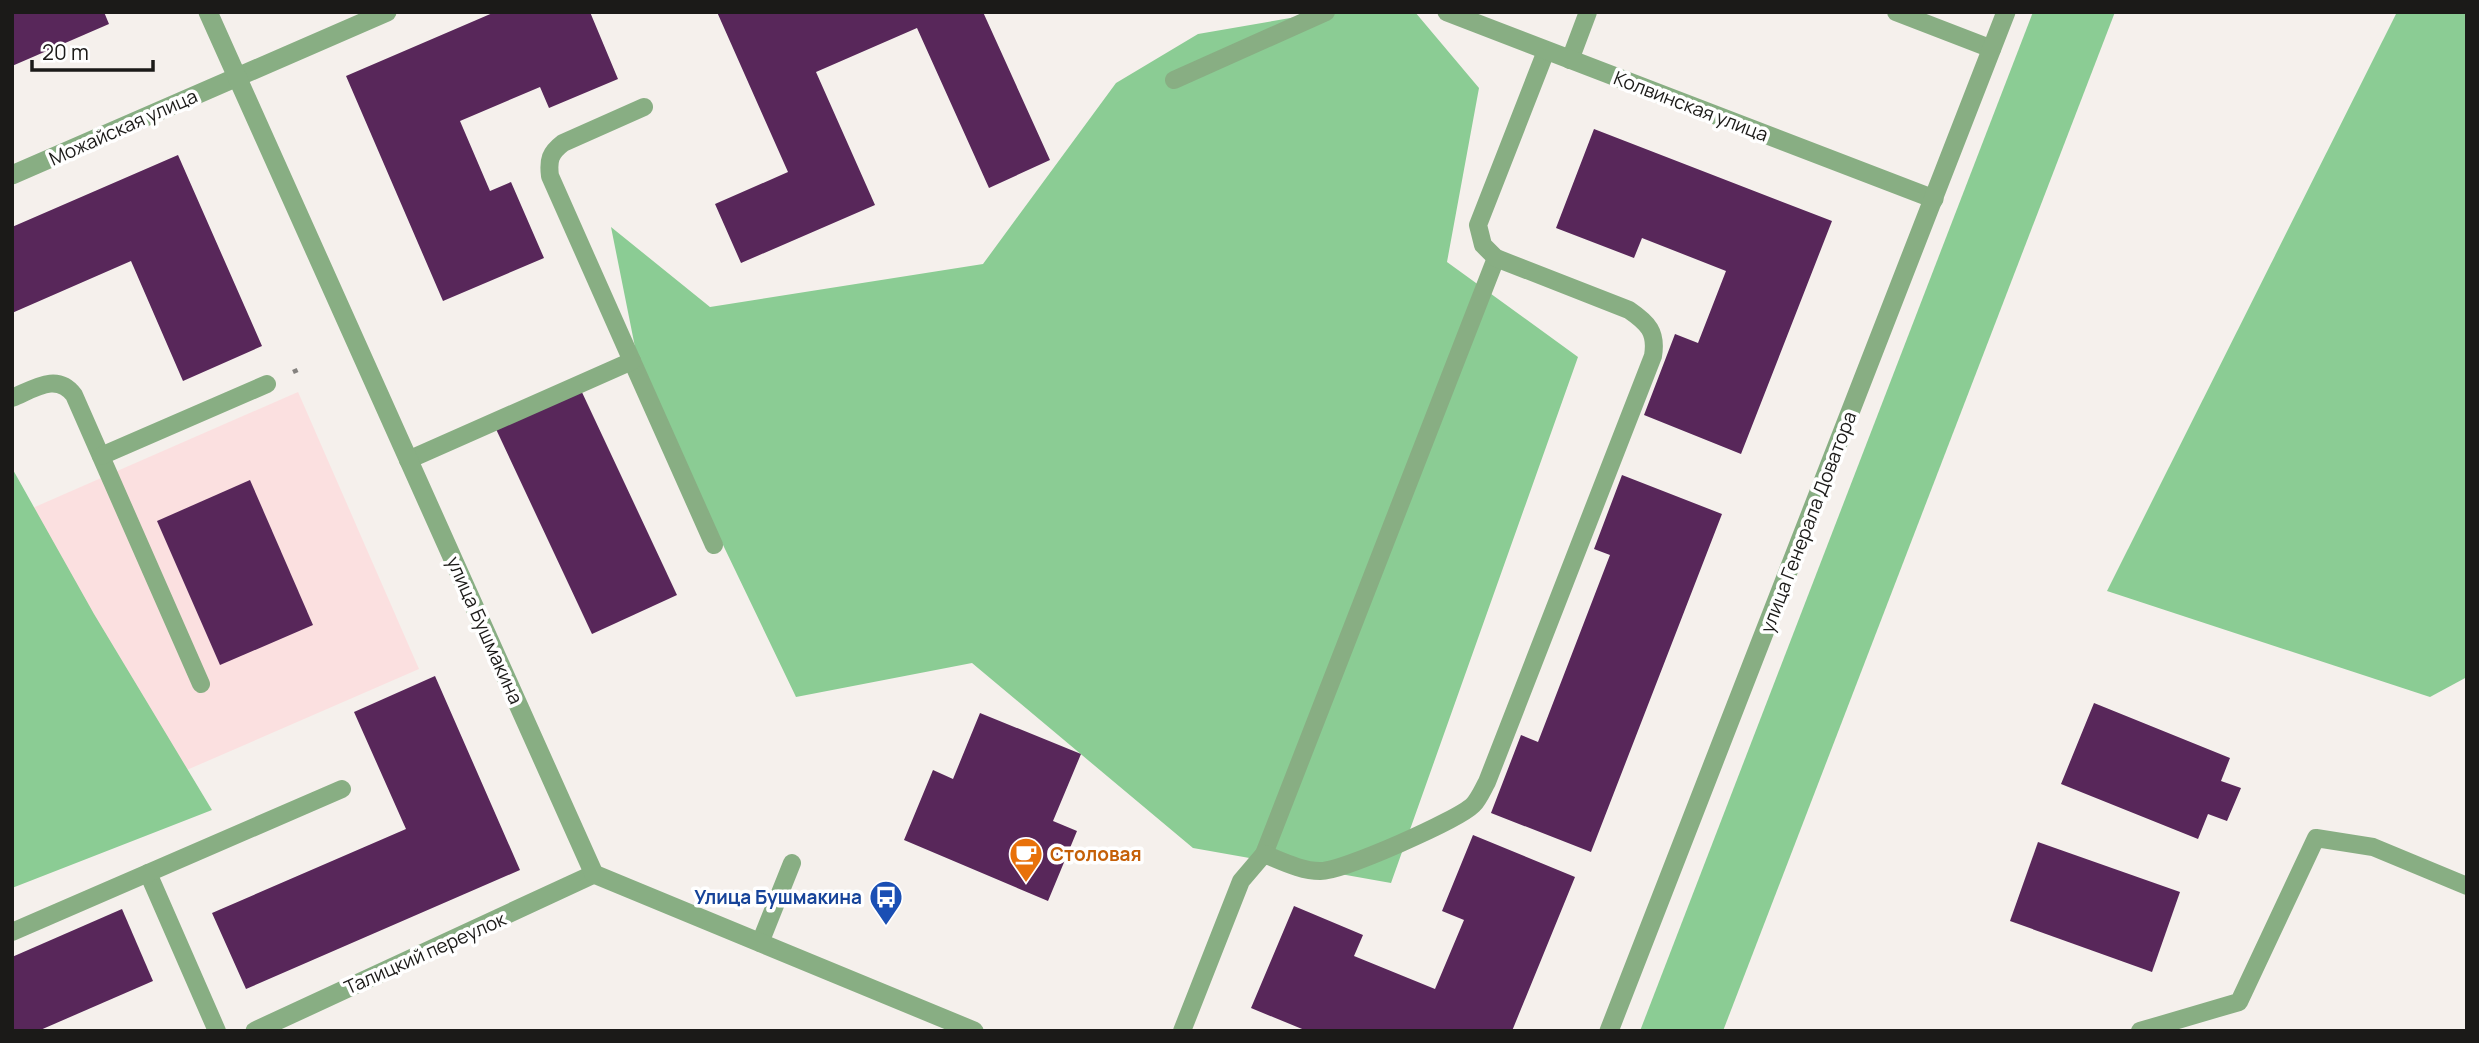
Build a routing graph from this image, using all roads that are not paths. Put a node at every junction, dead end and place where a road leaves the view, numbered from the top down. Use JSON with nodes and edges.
{"nodes":[{"id":1,"x":208,"y":12,"type":"edge"},
{"id":2,"x":387,"y":12,"type":"edge"},
{"id":3,"x":1326,"y":12,"type":"edge"},
{"id":4,"x":1447,"y":12,"type":"edge"},
{"id":5,"x":1588,"y":12,"type":"edge"},
{"id":6,"x":1896,"y":12,"type":"edge"},
{"id":7,"x":2006,"y":12,"type":"edge"},
{"id":8,"x":1992,"y":48,"type":"junction"},
{"id":9,"x":1546,"y":51,"type":"junction"},
{"id":10,"x":1570,"y":60,"type":"junction"},
{"id":11,"x":236,"y":78,"type":"junction"},
{"id":12,"x":1174,"y":80,"type":"dead end"},
{"id":13,"x":644,"y":107,"type":"dead end"},
{"id":14,"x":12,"y":175,"type":"edge"},
{"id":15,"x":1934,"y":199,"type":"junction"},
{"id":16,"x":1496,"y":258,"type":"junction"},
{"id":17,"x":632,"y":361,"type":"junction"},
{"id":18,"x":267,"y":384,"type":"dead end"},
{"id":19,"x":12,"y":398,"type":"edge"},
{"id":20,"x":101,"y":456,"type":"junction"},
{"id":21,"x":408,"y":460,"type":"junction"},
{"id":22,"x":714,"y":545,"type":"dead end"},
{"id":23,"x":201,"y":684,"type":"dead end"},
{"id":24,"x":342,"y":789,"type":"dead end"},
{"id":25,"x":1264,"y":854,"type":"junction"},
{"id":26,"x":792,"y":863,"type":"dead end"},
{"id":27,"x":148,"y":873,"type":"junction"},
{"id":28,"x":594,"y":874,"type":"junction"},
{"id":29,"x":2467,"y":886,"type":"edge"},
{"id":30,"x":12,"y":932,"type":"edge"},
{"id":31,"x":760,"y":943,"type":"junction"},
{"id":32,"x":218,"y":1031,"type":"edge"},
{"id":33,"x":255,"y":1031,"type":"edge"},
{"id":34,"x":974,"y":1031,"type":"edge"},
{"id":35,"x":1182,"y":1031,"type":"edge"},
{"id":36,"x":1609,"y":1031,"type":"edge"},
{"id":37,"x":2140,"y":1031,"type":"edge"}],
"edges":[{"from":1,"to":11,"type":"street","name":"улица Бушмакина"},
{"from":2,"to":11,"type":"street","name":"Можайская улица"},
{"from":3,"to":12,"type":"lane"},
{"from":4,"to":9,"type":"street","name":"Колвинская улица"},
{"from":5,"to":10,"type":"lane"},
{"from":6,"to":8,"type":"lane"},
{"from":7,"to":8,"type":"street","name":"улица Генерала Доватора"},
{"from":8,"to":15,"type":"street","name":"улица Генерала Доватора"},
{"from":9,"to":10,"type":"street","name":"Колвинская улица"},
{"from":9,"to":16,"type":"lane"},
{"from":10,"to":15,"type":"street","name":"Колвинская улица"},
{"from":11,"to":14,"type":"street","name":"Можайская улица"},
{"from":11,"to":21,"type":"street","name":"улица Бушмакина"},
{"from":13,"to":17,"type":"lane"},
{"from":15,"to":36,"type":"street","name":"улица Генерала Доватора"},
{"from":16,"to":25,"type":"lane"},
{"from":16,"to":25,"type":"lane"},
{"from":17,"to":21,"type":"lane"},
{"from":17,"to":22,"type":"lane"},
{"from":18,"to":20,"type":"lane"},
{"from":19,"to":20,"type":"lane"},
{"from":20,"to":23,"type":"lane"},
{"from":21,"to":28,"type":"street","name":"улица Бушмакина"},
{"from":24,"to":27,"type":"lane"},
{"from":25,"to":35,"type":"lane"},
{"from":26,"to":31,"type":"lane"},
{"from":27,"to":30,"type":"lane"},
{"from":27,"to":32,"type":"lane"},
{"from":28,"to":31,"type":"street"},
{"from":28,"to":33,"type":"street","name":"Талицкий переулок"},
{"from":29,"to":37,"type":"lane"},
{"from":31,"to":34,"type":"street"}]}
